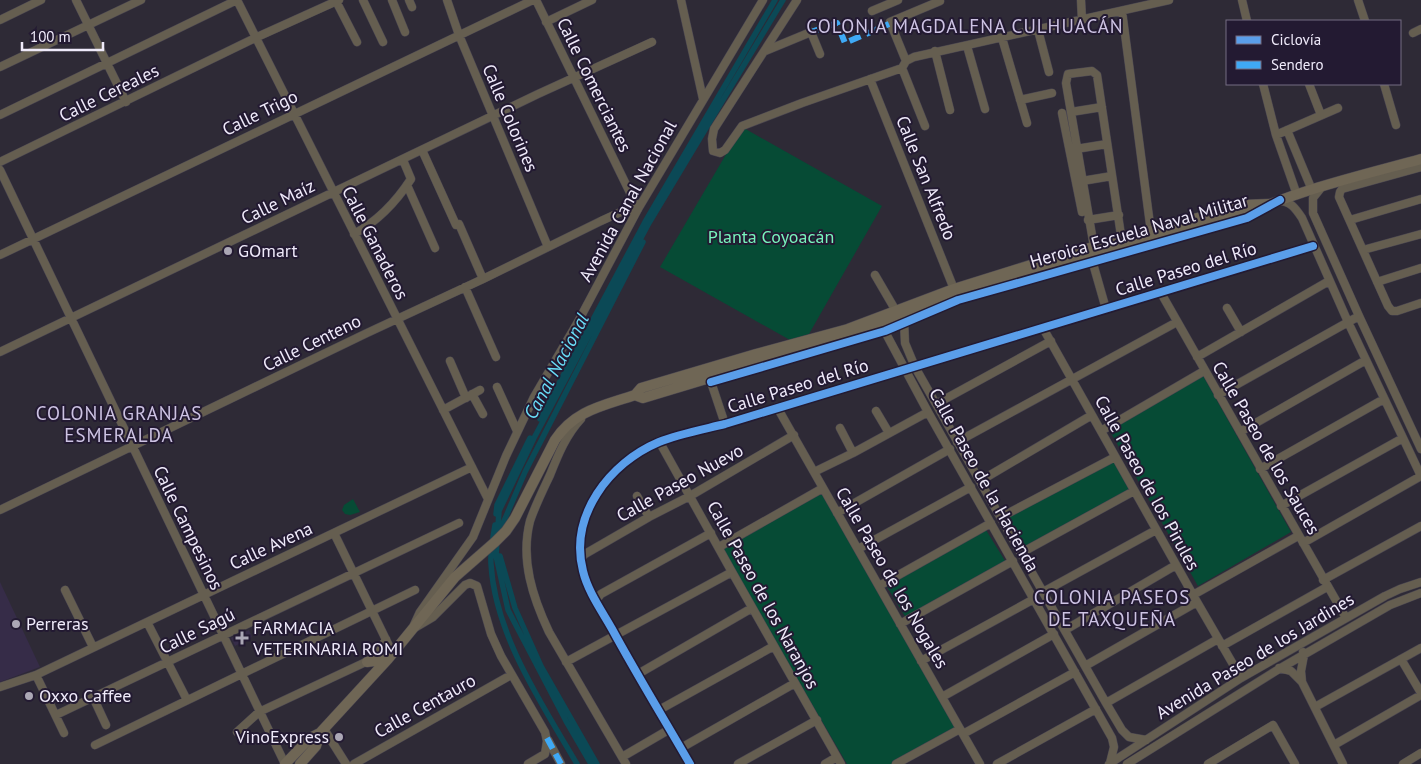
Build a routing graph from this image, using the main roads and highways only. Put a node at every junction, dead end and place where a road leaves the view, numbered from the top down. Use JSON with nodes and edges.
{"nodes":[{"id":1,"x":1421,"y":158,"type":"edge"},
{"id":2,"x":1269,"y":204,"type":"junction"},
{"id":3,"x":1122,"y":244,"type":"junction"},
{"id":4,"x":1091,"y":253,"type":"junction"},
{"id":5,"x":901,"y":317,"type":"junction"},
{"id":6,"x":881,"y":325,"type":"junction"},
{"id":7,"x":635,"y":395,"type":"junction"},
{"id":8,"x":390,"y":656,"type":"junction"},
{"id":9,"x":368,"y":681,"type":"junction"},
{"id":10,"x":322,"y":731,"type":"junction"},
{"id":11,"x":285,"y":764,"type":"edge"},
{"id":12,"x":300,"y":764,"type":"edge"}],
"edges":[{"from":1,"to":2,"type":"main road","name":"Heroica Escuela Naval Militar"},
{"from":2,"to":3,"type":"main road","name":"Heroica Escuela Naval Militar"},
{"from":2,"to":3,"type":"main road","name":"Heroica Escuela Naval Militar"},
{"from":3,"to":4,"type":"main road","name":"Heroica Escuela Naval Militar"},
{"from":4,"to":5,"type":"main road","name":"Heroica Escuela Naval Militar"},
{"from":4,"to":5,"type":"main road","name":"Heroica Escuela Naval Militar"},
{"from":5,"to":6,"type":"main road","name":"Heroica Escuela Naval Militar"},
{"from":6,"to":7,"type":"main road","name":"Heroica Escuela Naval Militar"},
{"from":6,"to":7,"type":"main road","name":"Heroica Escuela Naval Militar"},
{"from":7,"to":8,"type":"main road","name":"Heroica Escuela Naval Militar"},
{"from":8,"to":9,"type":"main road","name":"Heroica Escuela Naval Militar"},
{"from":8,"to":9,"type":"main road"},
{"from":9,"to":10,"type":"main road","name":"Heroica Escuela Naval Militar"},
{"from":10,"to":11,"type":"main road"},
{"from":10,"to":12,"type":"main road"}]}
